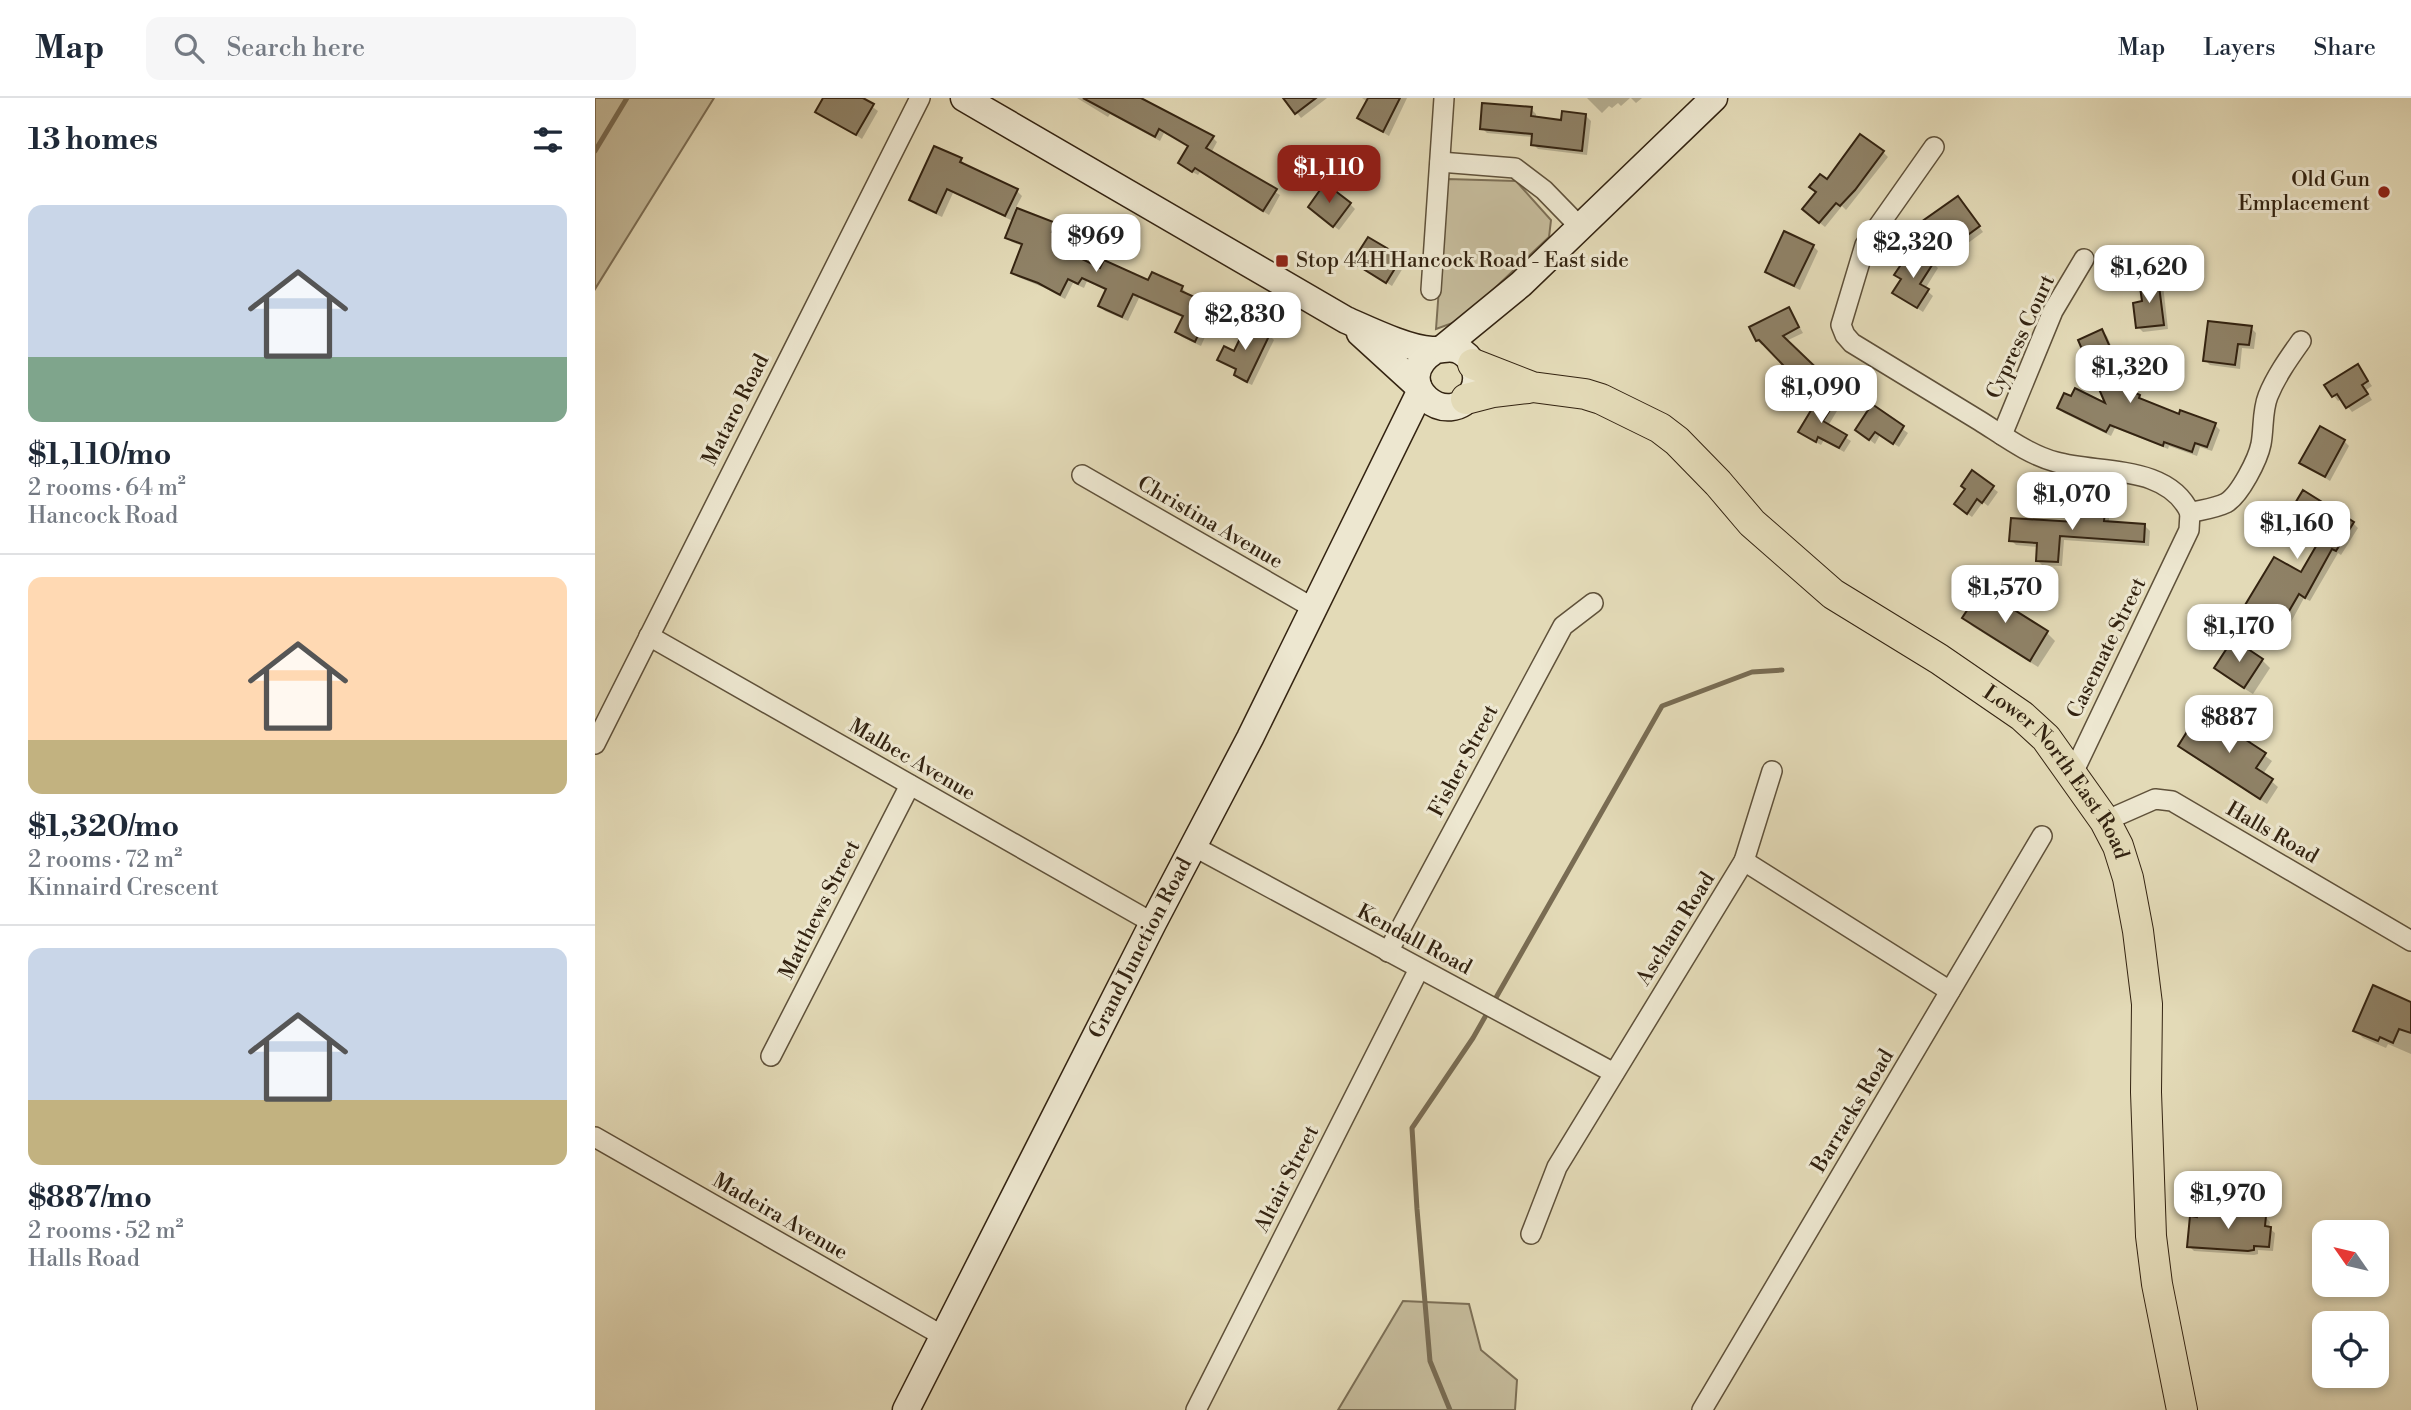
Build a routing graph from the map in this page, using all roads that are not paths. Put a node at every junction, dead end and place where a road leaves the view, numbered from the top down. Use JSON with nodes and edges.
{"nodes":[{"id":1,"x":920,"y":98,"type":"edge"},
{"id":2,"x":964,"y":98,"type":"edge"},
{"id":3,"x":1444,"y":98,"type":"edge"},
{"id":4,"x":1714,"y":98,"type":"edge"},
{"id":5,"x":1934,"y":147,"type":"dead end"},
{"id":6,"x":1440,"y":162,"type":"junction"},
{"id":7,"x":1580,"y":227,"type":"junction"},
{"id":8,"x":2084,"y":259,"type":"dead end"},
{"id":9,"x":1521,"y":284,"type":"junction"},
{"id":10,"x":1431,"y":290,"type":"dead end"},
{"id":11,"x":1346,"y":320,"type":"junction"},
{"id":12,"x":2301,"y":341,"type":"dead end"},
{"id":13,"x":1438,"y":349,"type":"junction"},
{"id":14,"x":1471,"y":362,"type":"junction"},
{"id":15,"x":1532,"y":387,"type":"junction"},
{"id":16,"x":1419,"y":389,"type":"junction"},
{"id":17,"x":1456,"y":403,"type":"junction"},
{"id":18,"x":2002,"y":435,"type":"junction"},
{"id":19,"x":1082,"y":475,"type":"dead end"},
{"id":20,"x":1374,"y":487,"type":"junction"},
{"id":21,"x":2190,"y":513,"type":"junction"},
{"id":22,"x":1593,"y":603,"type":"dead end"},
{"id":23,"x":1315,"y":609,"type":"junction"},
{"id":24,"x":649,"y":636,"type":"junction"},
{"id":25,"x":595,"y":744,"type":"edge"},
{"id":26,"x":1772,"y":771,"type":"dead end"},
{"id":27,"x":2073,"y":773,"type":"junction"},
{"id":28,"x":910,"y":785,"type":"junction"},
{"id":29,"x":2105,"y":821,"type":"junction"},
{"id":30,"x":2042,"y":835,"type":"dead end"},
{"id":31,"x":1193,"y":846,"type":"junction"},
{"id":32,"x":1744,"y":861,"type":"junction"},
{"id":33,"x":1153,"y":923,"type":"junction"},
{"id":34,"x":2411,"y":941,"type":"edge"},
{"id":35,"x":1388,"y":952,"type":"junction"},
{"id":36,"x":1419,"y":969,"type":"junction"},
{"id":37,"x":1950,"y":991,"type":"junction"},
{"id":38,"x":771,"y":1056,"type":"dead end"},
{"id":39,"x":1614,"y":1073,"type":"junction"},
{"id":40,"x":595,"y":1137,"type":"edge"},
{"id":41,"x":1531,"y":1234,"type":"dead end"},
{"id":42,"x":943,"y":1336,"type":"junction"},
{"id":43,"x":906,"y":1410,"type":"edge"},
{"id":44,"x":1196,"y":1410,"type":"edge"},
{"id":45,"x":1702,"y":1410,"type":"edge"},
{"id":46,"x":2182,"y":1410,"type":"edge"}],
"edges":[{"from":1,"to":24,"type":"street","name":"Mataro Road"},
{"from":2,"to":11,"type":"main road"},
{"from":3,"to":6,"type":"street"},
{"from":4,"to":7,"type":"main road"},
{"from":5,"to":18,"type":"street"},
{"from":6,"to":7,"type":"street"},
{"from":6,"to":10,"type":"street"},
{"from":7,"to":9,"type":"main road"},
{"from":8,"to":18,"type":"street","name":"Cypress Court"},
{"from":9,"to":13,"type":"main road"},
{"from":9,"to":14,"type":"main road"},
{"from":11,"to":13,"type":"main road"},
{"from":11,"to":16,"type":"main road"},
{"from":12,"to":21,"type":"street"},
{"from":13,"to":14,"type":"main road"},
{"from":13,"to":16,"type":"main road"},
{"from":14,"to":15,"type":"main road","name":"Lower North East Road"},
{"from":14,"to":17,"type":"main road"},
{"from":15,"to":17,"type":"main road","name":"Lower North East Road"},
{"from":15,"to":27,"type":"main road","name":"Lower North East Road"},
{"from":16,"to":17,"type":"main road"},
{"from":16,"to":20,"type":"main road","name":"Grand Junction Road"},
{"from":17,"to":20,"type":"main road","name":"Grand Junction Road"},
{"from":18,"to":21,"type":"street"},
{"from":19,"to":23,"type":"street","name":"Christina Avenue"},
{"from":20,"to":23,"type":"main road","name":"Grand Junction Road"},
{"from":21,"to":27,"type":"street","name":"Casemate Street"},
{"from":22,"to":35,"type":"street","name":"Fisher Street"},
{"from":23,"to":31,"type":"main road","name":"Grand Junction Road"},
{"from":24,"to":25,"type":"street","name":"Mataro Road"},
{"from":24,"to":28,"type":"street","name":"Malbec Avenue"},
{"from":26,"to":32,"type":"street"},
{"from":27,"to":29,"type":"main road","name":"Lower North East Road"},
{"from":28,"to":33,"type":"street","name":"Malbec Avenue"},
{"from":28,"to":38,"type":"street","name":"Matthews Street"},
{"from":29,"to":34,"type":"street","name":"Halls Road"},
{"from":29,"to":46,"type":"main road","name":"Lower North East Road"},
{"from":30,"to":37,"type":"street","name":"Barracks Road"},
{"from":31,"to":33,"type":"main road","name":"Grand Junction Road"},
{"from":31,"to":35,"type":"street","name":"Kendall Road"},
{"from":32,"to":37,"type":"street","name":"Ascham Road"},
{"from":32,"to":39,"type":"street","name":"Ascham Road"},
{"from":33,"to":42,"type":"main road","name":"Grand Junction Road"},
{"from":35,"to":36,"type":"street","name":"Kendall Road"},
{"from":36,"to":39,"type":"street","name":"Kendall Road"},
{"from":36,"to":44,"type":"street","name":"Altair Street"},
{"from":37,"to":45,"type":"street","name":"Barracks Road"},
{"from":39,"to":41,"type":"street","name":"Ascham Road"},
{"from":40,"to":42,"type":"street","name":"Madeira Avenue"},
{"from":42,"to":43,"type":"main road","name":"Grand Junction Road"}]}
